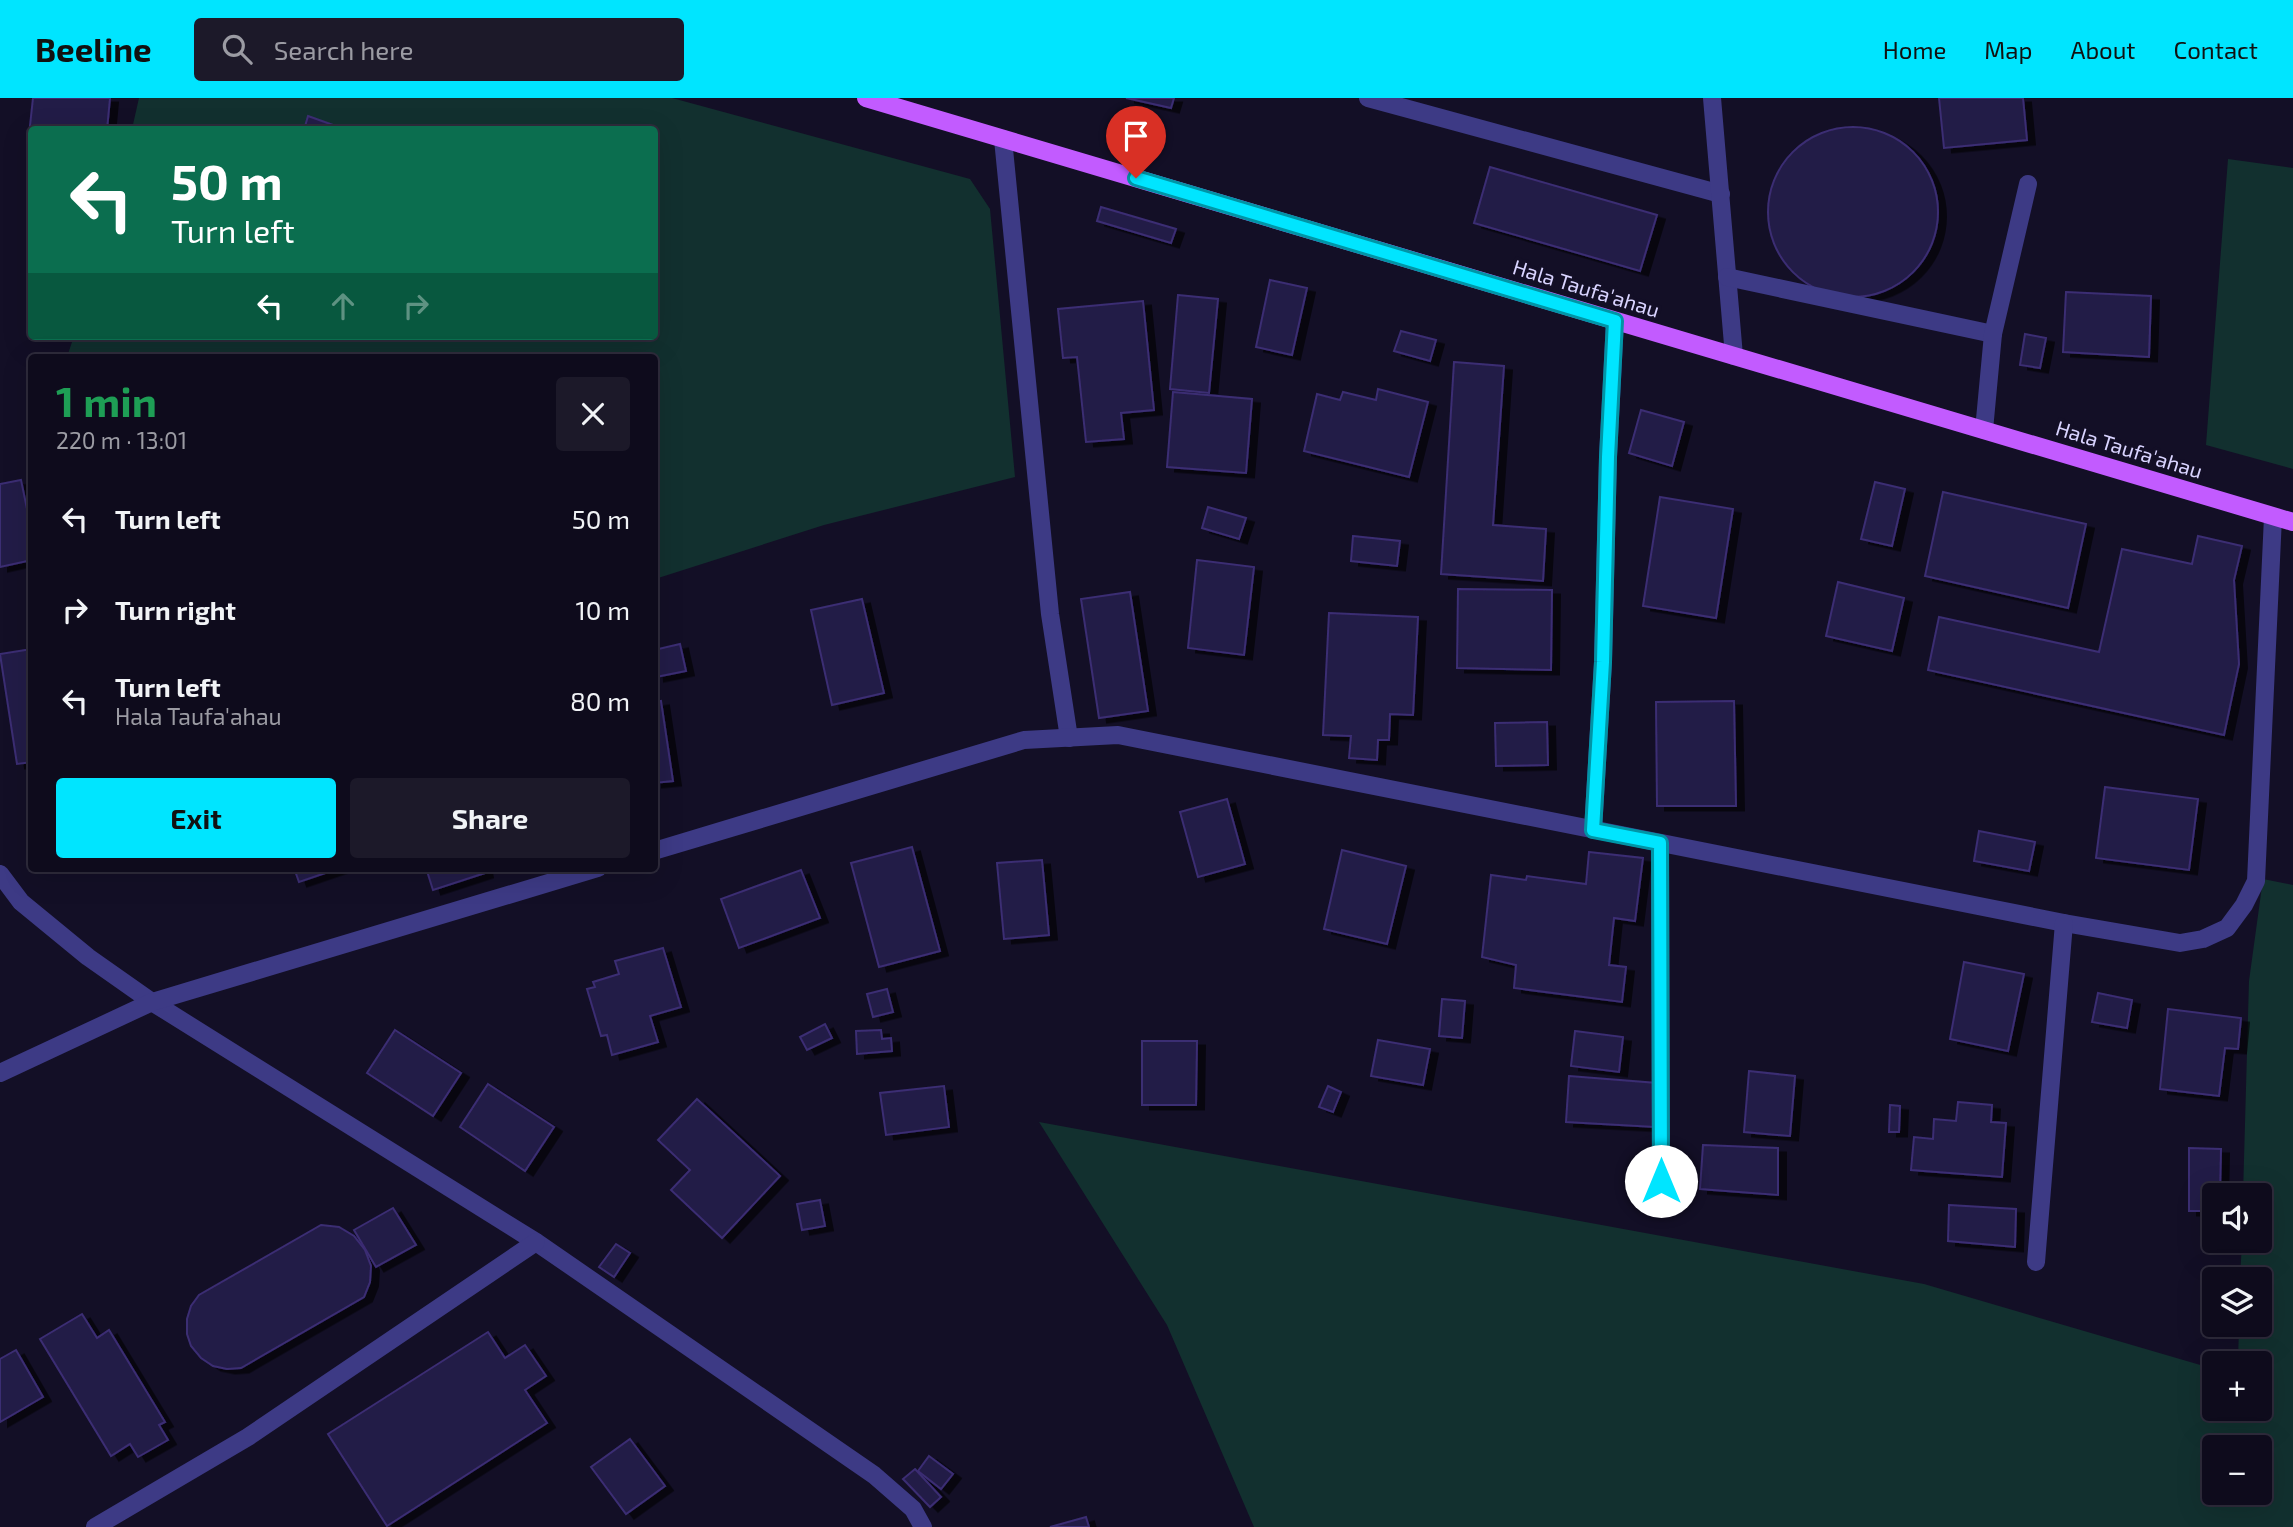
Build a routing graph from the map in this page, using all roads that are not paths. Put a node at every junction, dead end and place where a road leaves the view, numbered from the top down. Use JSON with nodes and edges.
{"nodes":[{"id":1,"x":866,"y":98,"type":"edge"},
{"id":2,"x":1368,"y":98,"type":"edge"},
{"id":3,"x":1712,"y":98,"type":"edge"},
{"id":4,"x":1003,"y":139,"type":"junction"},
{"id":5,"x":2028,"y":184,"type":"dead end"},
{"id":6,"x":1721,"y":194,"type":"junction"},
{"id":7,"x":1727,"y":277,"type":"junction"},
{"id":8,"x":1615,"y":321,"type":"junction"},
{"id":9,"x":1993,"y":334,"type":"junction"},
{"id":10,"x":1734,"y":356,"type":"junction"},
{"id":11,"x":1984,"y":430,"type":"junction"},
{"id":12,"x":2273,"y":517,"type":"junction"},
{"id":13,"x":2293,"y":522,"type":"edge"},
{"id":14,"x":1069,"y":738,"type":"junction"},
{"id":15,"x":1593,"y":830,"type":"junction"},
{"id":16,"x":1660,"y":843,"type":"junction"},
{"id":17,"x":658,"y":850,"type":"edge"},
{"id":18,"x":585,"y":872,"type":"edge"},
{"id":19,"x":0,"y":874,"type":"edge"},
{"id":20,"x":2064,"y":923,"type":"junction"},
{"id":21,"x":152,"y":1002,"type":"junction"},
{"id":22,"x":0,"y":1073,"type":"edge"},
{"id":23,"x":1661,"y":1181,"type":"dead end"},
{"id":24,"x":536,"y":1242,"type":"junction"},
{"id":25,"x":2036,"y":1262,"type":"dead end"},
{"id":26,"x":95,"y":1527,"type":"edge"},
{"id":27,"x":923,"y":1527,"type":"edge"}],
"edges":[{"from":1,"to":4,"type":"main road","name":"Hala Taufa'ahau"},
{"from":2,"to":6,"type":"street"},
{"from":3,"to":6,"type":"street"},
{"from":4,"to":8,"type":"main road","name":"Hala Taufa'ahau"},
{"from":4,"to":14,"type":"street"},
{"from":5,"to":9,"type":"street"},
{"from":6,"to":7,"type":"street"},
{"from":7,"to":9,"type":"street"},
{"from":7,"to":10,"type":"street"},
{"from":8,"to":10,"type":"main road","name":"Hala Taufa'ahau"},
{"from":8,"to":15,"type":"street"},
{"from":9,"to":11,"type":"street"},
{"from":10,"to":11,"type":"main road","name":"Hala Taufa'ahau"},
{"from":11,"to":12,"type":"main road","name":"Hala Taufa'ahau"},
{"from":12,"to":13,"type":"main road","name":"Hala Taufa'ahau"},
{"from":12,"to":20,"type":"street"},
{"from":14,"to":15,"type":"street"},
{"from":14,"to":17,"type":"street"},
{"from":15,"to":16,"type":"street"},
{"from":16,"to":20,"type":"street"},
{"from":16,"to":23,"type":"street"},
{"from":18,"to":21,"type":"street"},
{"from":19,"to":21,"type":"street"},
{"from":20,"to":25,"type":"street"},
{"from":21,"to":22,"type":"street"},
{"from":21,"to":24,"type":"street"},
{"from":24,"to":26,"type":"street"},
{"from":24,"to":27,"type":"street"}]}
